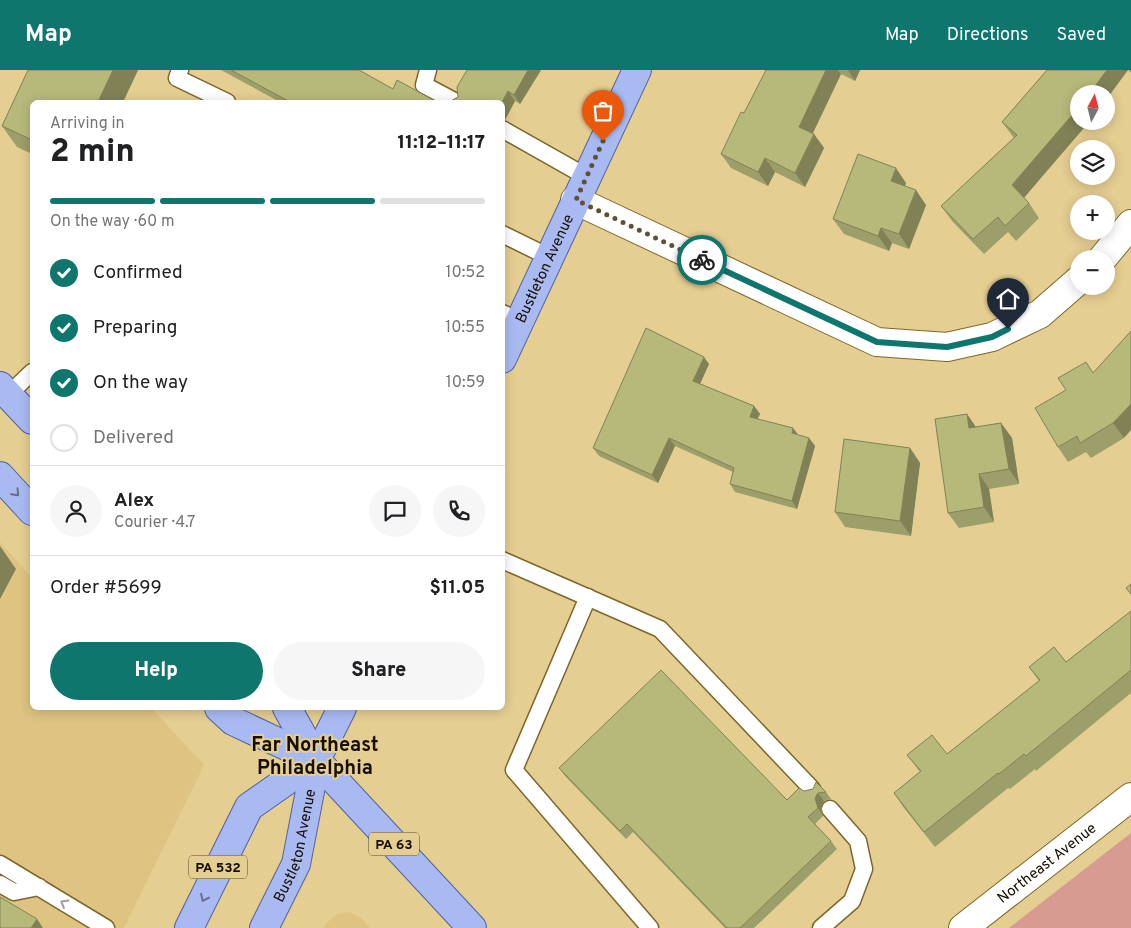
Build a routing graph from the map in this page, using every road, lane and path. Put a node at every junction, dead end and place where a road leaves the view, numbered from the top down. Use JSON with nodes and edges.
{"nodes":[{"id":1,"x":180,"y":70,"type":"edge"},
{"id":2,"x":428,"y":70,"type":"edge"},
{"id":3,"x":637,"y":70,"type":"edge"},
{"id":4,"x":223,"y":100,"type":"edge"},
{"id":5,"x":452,"y":100,"type":"edge"},
{"id":6,"x":505,"y":131,"type":"edge"},
{"id":7,"x":581,"y":188,"type":"junction"},
{"id":8,"x":1131,"y":224,"type":"edge"},
{"id":9,"x":505,"y":235,"type":"edge"},
{"id":10,"x":1109,"y":250,"type":"edge"},
{"id":11,"x":549,"y":257,"type":"junction"},
{"id":12,"x":1070,"y":288,"type":"edge"},
{"id":13,"x":511,"y":317,"type":"edge"},
{"id":14,"x":505,"y":345,"type":"edge"},
{"id":15,"x":30,"y":373,"type":"edge"},
{"id":16,"x":4,"y":391,"type":"edge"},
{"id":17,"x":30,"y":418,"type":"edge"},
{"id":18,"x":0,"y":476,"type":"edge"},
{"id":19,"x":30,"y":508,"type":"edge"},
{"id":20,"x":505,"y":561,"type":"edge"},
{"id":21,"x":588,"y":597,"type":"junction"},
{"id":22,"x":221,"y":710,"type":"edge"},
{"id":23,"x":288,"y":710,"type":"edge"},
{"id":24,"x":341,"y":710,"type":"edge"},
{"id":25,"x":316,"y":760,"type":"junction"},
{"id":26,"x":812,"y":789,"type":"edge"},
{"id":27,"x":1131,"y":797,"type":"edge"},
{"id":28,"x":830,"y":810,"type":"dead end"},
{"id":29,"x":0,"y":864,"type":"edge"},
{"id":30,"x":0,"y":884,"type":"edge"},
{"id":31,"x":39,"y":887,"type":"junction"},
{"id":32,"x":96,"y":925,"type":"edge"},
{"id":33,"x":189,"y":928,"type":"edge"},
{"id":34,"x":264,"y":928,"type":"edge"},
{"id":35,"x":472,"y":928,"type":"edge"},
{"id":36,"x":650,"y":928,"type":"edge"},
{"id":37,"x":821,"y":928,"type":"edge"},
{"id":38,"x":963,"y":928,"type":"edge"}],
"edges":[{"from":1,"to":4,"type":"lane"},
{"from":2,"to":5,"type":"lane"},
{"from":3,"to":7,"type":"main road","name":"Bustleton Avenue"},
{"from":6,"to":7,"type":"lane"},
{"from":7,"to":11,"type":"main road","name":"Bustleton Avenue"},
{"from":7,"to":12,"type":"street"},
{"from":8,"to":10,"type":"street"},
{"from":9,"to":11,"type":"lane"},
{"from":11,"to":13,"type":"main road","name":"Bustleton Avenue"},
{"from":13,"to":14,"type":"main road","name":"Bustleton Avenue"},
{"from":15,"to":16,"type":"lane"},
{"from":16,"to":17,"type":"main road"},
{"from":18,"to":19,"type":"main road","one_way":true},
{"from":20,"to":21,"type":"lane"},
{"from":21,"to":26,"type":"lane"},
{"from":21,"to":36,"type":"lane"},
{"from":22,"to":25,"type":"main road","number":"PA 63"},
{"from":23,"to":25,"type":"main road","number":"PA 63"},
{"from":24,"to":25,"type":"main road","name":"Bustleton Avenue","number":"PA 532"},
{"from":25,"to":33,"type":"main road","name":"Bustleton Avenue","number":"PA 532","one_way":true},
{"from":25,"to":34,"type":"main road","name":"Bustleton Avenue","number":"PA 532"},
{"from":25,"to":35,"type":"main road","number":"PA 63"},
{"from":27,"to":38,"type":"street","name":"Northeast Avenue"},
{"from":28,"to":37,"type":"lane"},
{"from":29,"to":31,"type":"lane"},
{"from":30,"to":31,"type":"lane"},
{"from":32,"to":31,"type":"lane","one_way":true}]}
